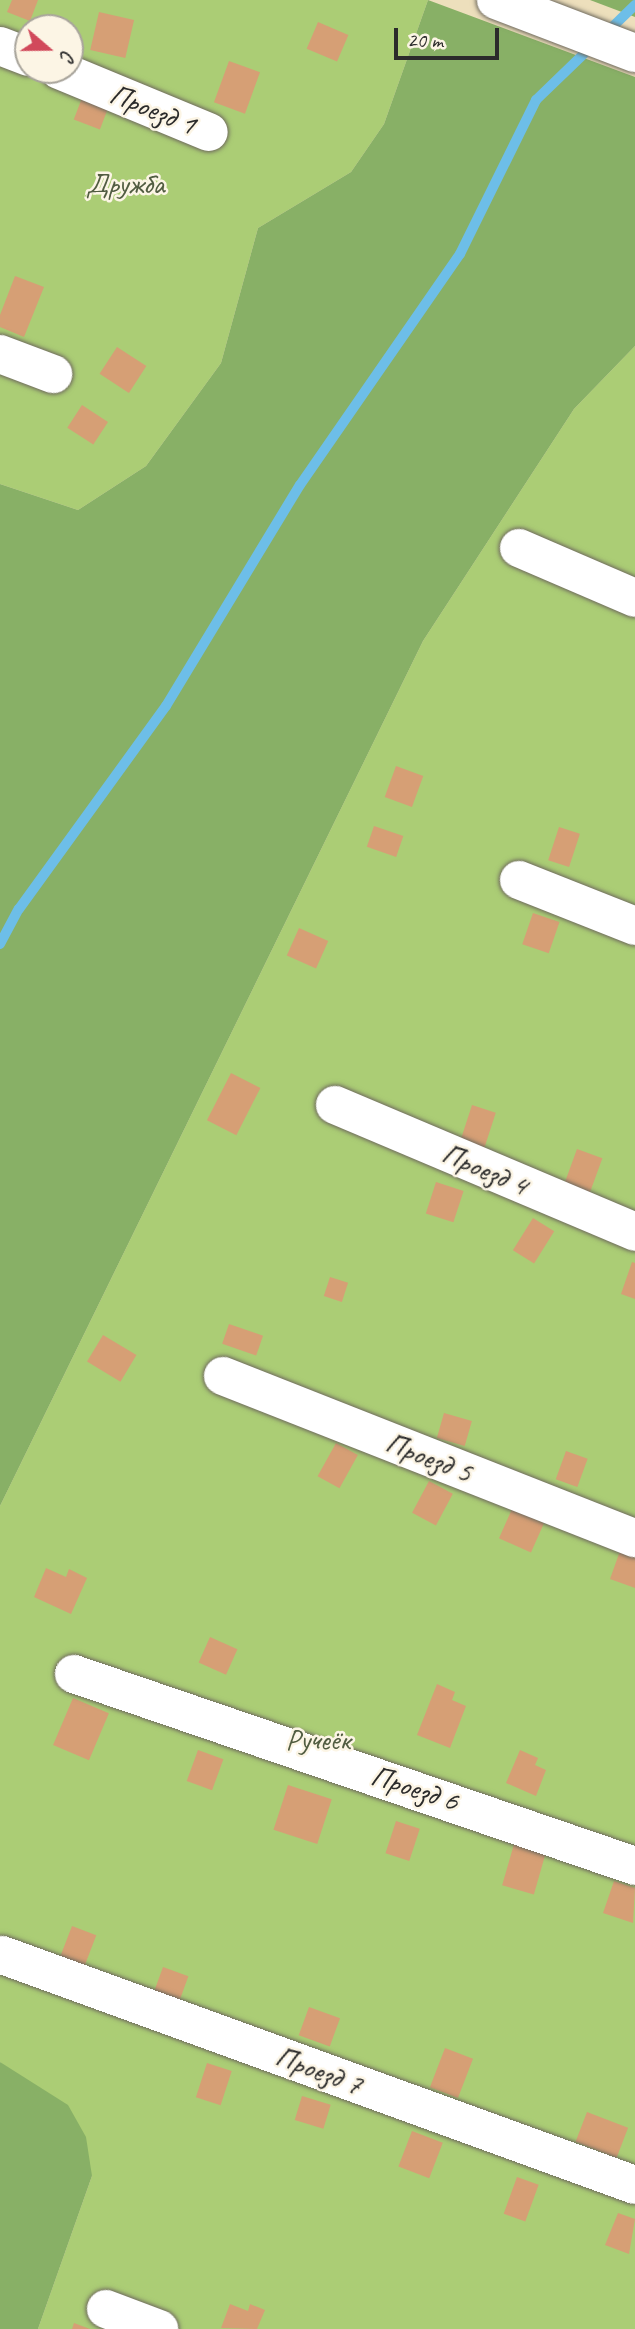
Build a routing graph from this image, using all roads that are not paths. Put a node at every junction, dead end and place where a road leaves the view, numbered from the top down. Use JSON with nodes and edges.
{"nodes":[{"id":1,"x":496,"y":0,"type":"edge"},
{"id":2,"x":635,"y":53,"type":"edge"},
{"id":3,"x":84,"y":80,"type":"edge"},
{"id":4,"x":209,"y":132,"type":"dead end"},
{"id":5,"x":0,"y":354,"type":"edge"},
{"id":6,"x":53,"y":374,"type":"dead end"},
{"id":7,"x":519,"y":548,"type":"dead end"},
{"id":8,"x":635,"y":598,"type":"edge"},
{"id":9,"x":519,"y":880,"type":"dead end"},
{"id":10,"x":635,"y":926,"type":"edge"},
{"id":11,"x":335,"y":1105,"type":"dead end"},
{"id":12,"x":635,"y":1232,"type":"edge"},
{"id":13,"x":223,"y":1377,"type":"dead end"},
{"id":14,"x":635,"y":1538,"type":"edge"},
{"id":15,"x":74,"y":1674,"type":"dead end"},
{"id":16,"x":635,"y":1866,"type":"edge"},
{"id":17,"x":2,"y":1955,"type":"dead end"},
{"id":18,"x":635,"y":2185,"type":"edge"},
{"id":19,"x":106,"y":2309,"type":"dead end"},
{"id":20,"x":159,"y":2329,"type":"edge"}],
"edges":[{"from":1,"to":2,"type":"street"},
{"from":3,"to":4,"type":"street","name":"Проезд 1"},
{"from":5,"to":6,"type":"street"},
{"from":7,"to":8,"type":"street"},
{"from":9,"to":10,"type":"street"},
{"from":11,"to":12,"type":"street","name":"Проезд 4"},
{"from":13,"to":14,"type":"street","name":"Проезд 5"},
{"from":15,"to":16,"type":"street","name":"Проезд 6"},
{"from":17,"to":18,"type":"street","name":"Проезд 7"},
{"from":19,"to":20,"type":"street"}]}
